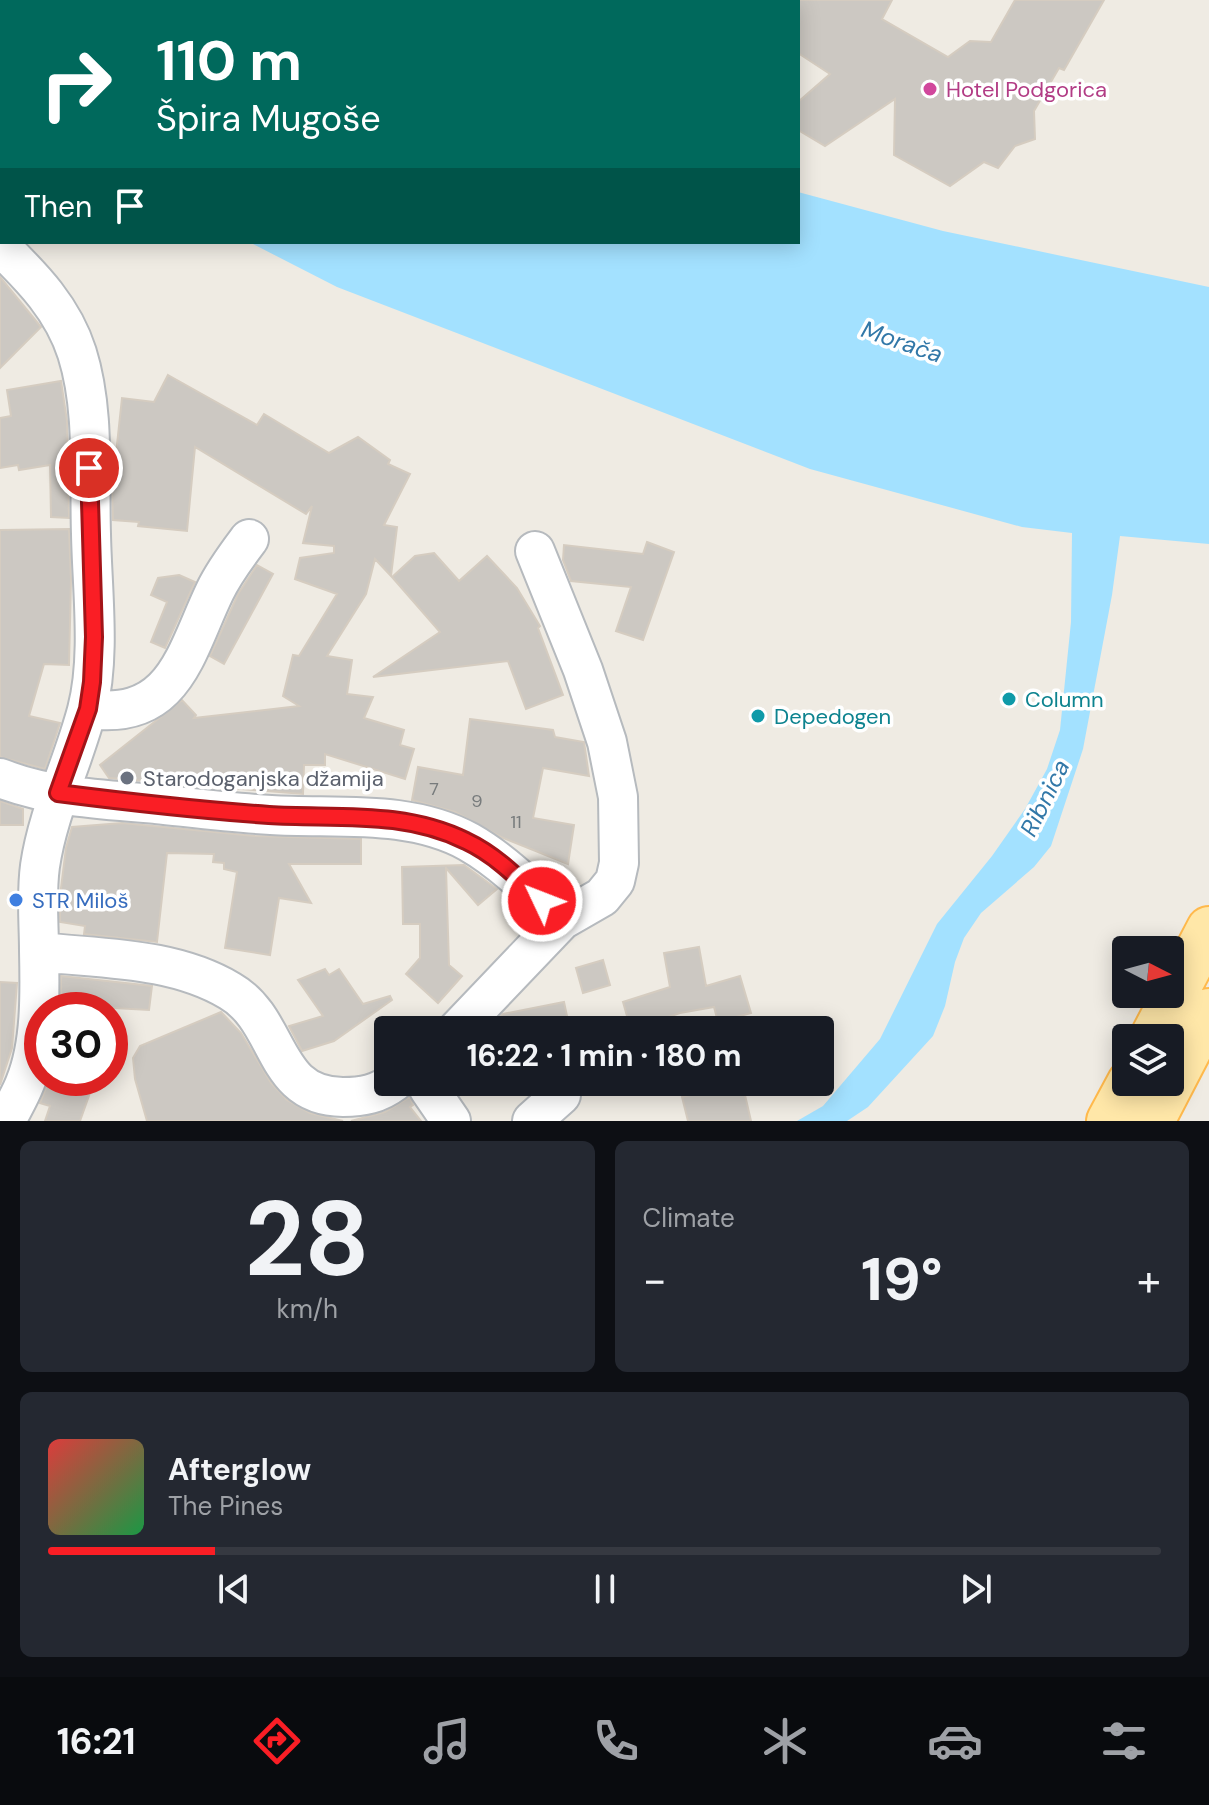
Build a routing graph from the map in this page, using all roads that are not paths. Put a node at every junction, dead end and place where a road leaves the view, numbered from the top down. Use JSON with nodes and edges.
{"nodes":[{"id":1,"x":0,"y":246,"type":"edge"},
{"id":2,"x":249,"y":539,"type":"dead end"},
{"id":3,"x":535,"y":551,"type":"dead end"},
{"id":4,"x":88,"y":709,"type":"junction"},
{"id":5,"x":0,"y":778,"type":"edge"},
{"id":6,"x":58,"y":793,"type":"junction"},
{"id":7,"x":562,"y":920,"type":"junction"},
{"id":8,"x":1209,"y":929,"type":"edge"},
{"id":9,"x":40,"y":952,"type":"junction"},
{"id":10,"x":1209,"y":1011,"type":"edge"},
{"id":11,"x":470,"y":1016,"type":"edge"},
{"id":12,"x":1159,"y":1024,"type":"edge"},
{"id":13,"x":374,"y":1094,"type":"edge"},
{"id":14,"x":434,"y":1096,"type":"edge"},
{"id":15,"x":560,"y":1096,"type":"edge"},
{"id":16,"x":1122,"y":1096,"type":"edge"},
{"id":17,"x":6,"y":1121,"type":"edge"},
{"id":18,"x":451,"y":1121,"type":"edge"},
{"id":19,"x":532,"y":1121,"type":"edge"},
{"id":20,"x":1109,"y":1121,"type":"edge"},
{"id":21,"x":1152,"y":1121,"type":"edge"}],
"edges":[{"from":1,"to":4,"type":"street"},
{"from":2,"to":4,"type":"street"},
{"from":3,"to":7,"type":"street"},
{"from":4,"to":6,"type":"street"},
{"from":5,"to":6,"type":"street"},
{"from":6,"to":7,"type":"street"},
{"from":6,"to":9,"type":"street"},
{"from":7,"to":11,"type":"street"},
{"from":8,"to":12,"type":"main road"},
{"from":9,"to":13,"type":"street"},
{"from":9,"to":17,"type":"street"},
{"from":10,"to":21,"type":"main road"},
{"from":14,"to":18,"type":"street"},
{"from":15,"to":19,"type":"street"},
{"from":16,"to":20,"type":"main road"}]}
